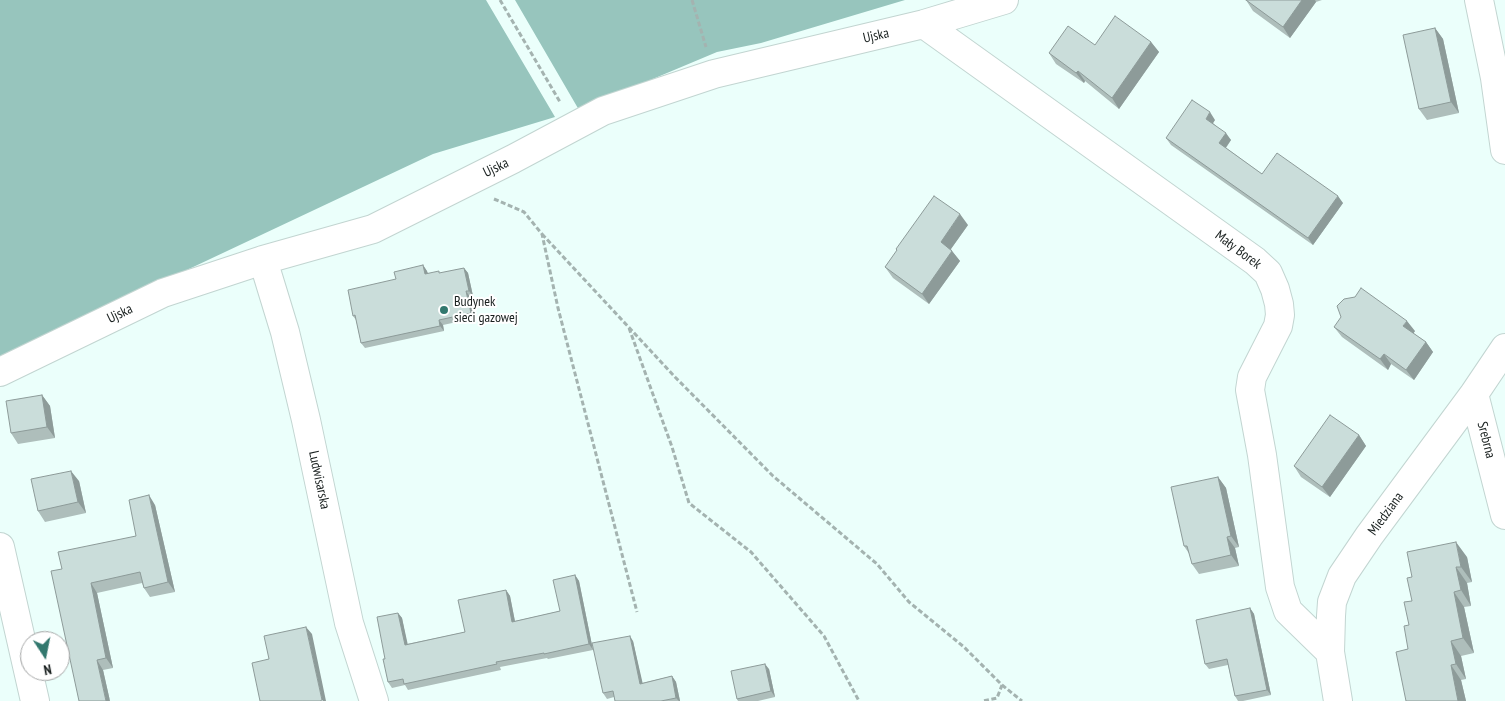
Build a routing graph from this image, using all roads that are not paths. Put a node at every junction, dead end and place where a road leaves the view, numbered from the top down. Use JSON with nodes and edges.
{"nodes":[{"id":1,"x":1004,"y":0,"type":"edge"},
{"id":2,"x":1479,"y":0,"type":"edge"},
{"id":3,"x":924,"y":24,"type":"junction"},
{"id":4,"x":1505,"y":150,"type":"edge"},
{"id":5,"x":263,"y":260,"type":"junction"},
{"id":6,"x":1505,"y":348,"type":"edge"},
{"id":7,"x":0,"y":372,"type":"edge"},
{"id":8,"x":1474,"y":394,"type":"junction"},
{"id":9,"x":1505,"y":514,"type":"edge"},
{"id":10,"x":0,"y":547,"type":"edge"},
{"id":11,"x":6,"y":599,"type":"edge"},
{"id":12,"x":1330,"y":652,"type":"junction"},
{"id":13,"x":35,"y":701,"type":"edge"},
{"id":14,"x":374,"y":701,"type":"edge"},
{"id":15,"x":1338,"y":701,"type":"edge"}],
"edges":[{"from":1,"to":3,"type":"street","name":"Ujska"},
{"from":2,"to":4,"type":"street"},
{"from":3,"to":5,"type":"street","name":"Ujska"},
{"from":3,"to":12,"type":"street","name":"Mały Borek"},
{"from":5,"to":7,"type":"street","name":"Ujska"},
{"from":5,"to":14,"type":"street","name":"Ludwisarska"},
{"from":6,"to":8,"type":"street","name":"Miedziana"},
{"from":8,"to":9,"type":"street","name":"Srebrna"},
{"from":8,"to":12,"type":"street","name":"Miedziana"},
{"from":10,"to":11,"type":"street"},
{"from":11,"to":13,"type":"street"},
{"from":12,"to":15,"type":"street","name":"Miedziana"}]}
